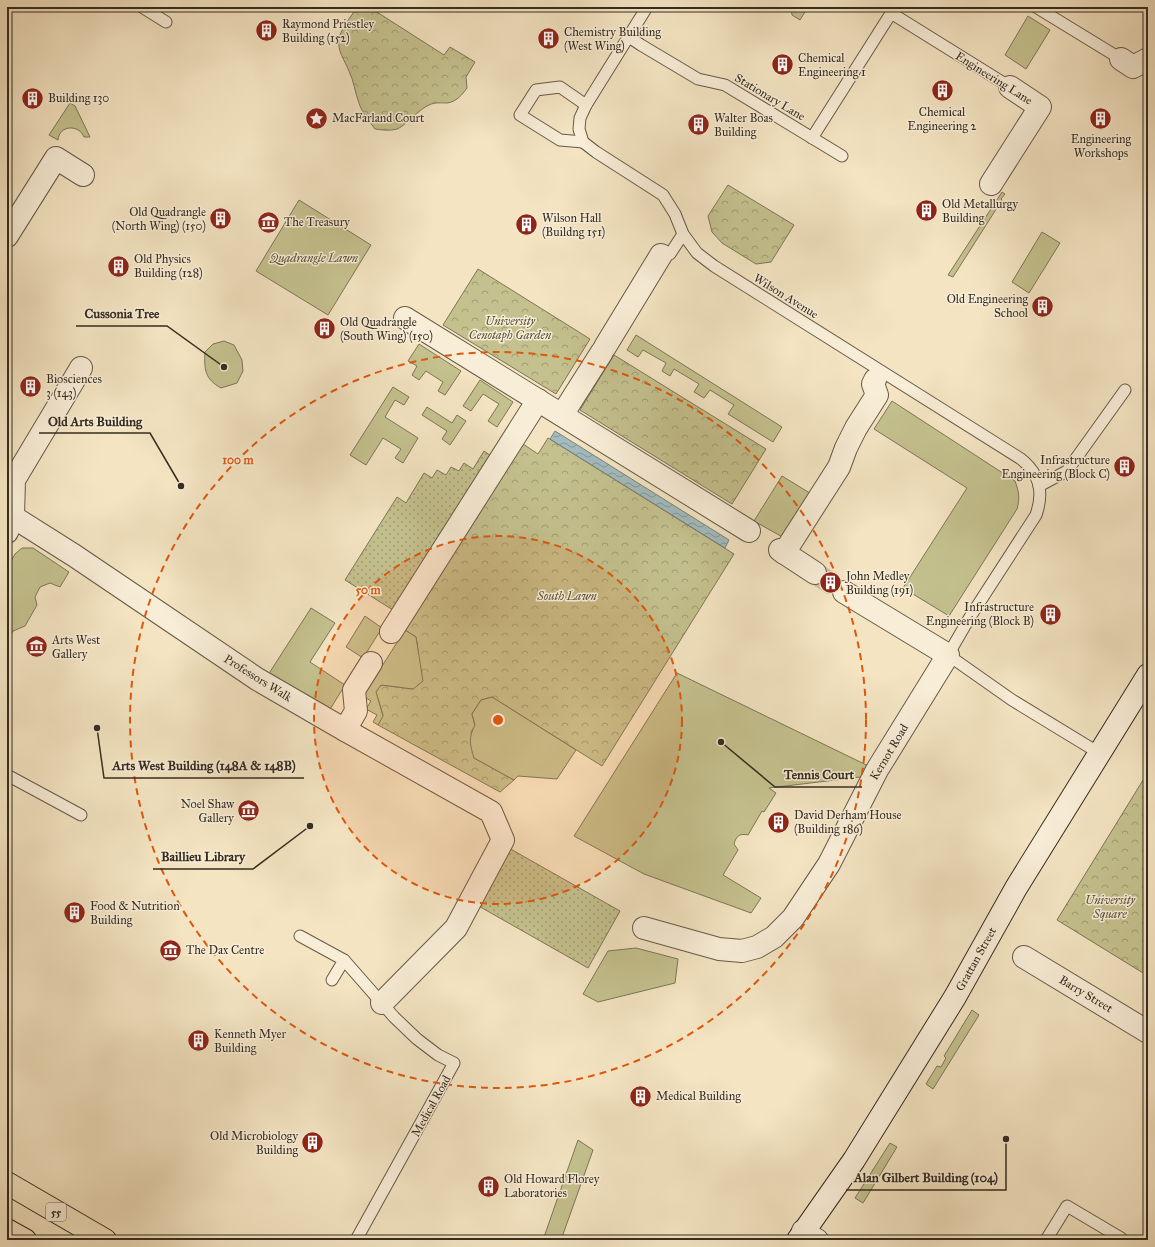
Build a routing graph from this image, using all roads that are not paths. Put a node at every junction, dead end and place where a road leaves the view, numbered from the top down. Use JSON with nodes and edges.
{"nodes":[{"id":1,"x":142,"y":7,"type":"edge"},
{"id":2,"x":647,"y":7,"type":"edge"},
{"id":3,"x":1036,"y":7,"type":"edge"},
{"id":4,"x":893,"y":10,"type":"edge"},
{"id":5,"x":166,"y":22,"type":"dead end"},
{"id":6,"x":628,"y":37,"type":"junction"},
{"id":7,"x":1148,"y":43,"type":"edge"},
{"id":8,"x":1134,"y":62,"type":"edge"},
{"id":9,"x":1010,"y":87,"type":"joint"},
{"id":10,"x":586,"y":105,"type":"junction"},
{"id":11,"x":812,"y":138,"type":"junction"},
{"id":12,"x":583,"y":142,"type":"junction"},
{"id":13,"x":842,"y":156,"type":"dead end"},
{"id":14,"x":83,"y":175,"type":"dead end"},
{"id":15,"x":992,"y":184,"type":"dead end"},
{"id":16,"x":683,"y":234,"type":"junction"},
{"id":17,"x":7,"y":236,"type":"edge"},
{"id":18,"x":665,"y":254,"type":"joint"},
{"id":19,"x":405,"y":318,"type":"dead end"},
{"id":20,"x":81,"y":368,"type":"dead end"},
{"id":21,"x":875,"y":380,"type":"dead end"},
{"id":22,"x":1125,"y":390,"type":"dead end"},
{"id":23,"x":538,"y":400,"type":"junction"},
{"id":24,"x":562,"y":415,"type":"junction"},
{"id":25,"x":1039,"y":486,"type":"junction"},
{"id":26,"x":9,"y":521,"type":"edge"},
{"id":27,"x":749,"y":531,"type":"dead end"},
{"id":28,"x":815,"y":573,"type":"tunnel mouth"},
{"id":29,"x":844,"y":592,"type":"tunnel mouth"},
{"id":30,"x":390,"y":632,"type":"dead end"},
{"id":31,"x":948,"y":655,"type":"junction"},
{"id":32,"x":371,"y":663,"type":"dead end"},
{"id":33,"x":1148,"y":675,"type":"edge"},
{"id":34,"x":345,"y":730,"type":"junction"},
{"id":35,"x":1099,"y":754,"type":"junction"},
{"id":36,"x":7,"y":775,"type":"edge"},
{"id":37,"x":81,"y":815,"type":"dead end"},
{"id":38,"x":644,"y":928,"type":"dead end"},
{"id":39,"x":300,"y":936,"type":"dead end"},
{"id":40,"x":1024,"y":957,"type":"dead end"},
{"id":41,"x":344,"y":960,"type":"junction"},
{"id":42,"x":332,"y":980,"type":"dead end"},
{"id":43,"x":382,"y":1003,"type":"junction"},
{"id":44,"x":1148,"y":1032,"type":"edge"},
{"id":45,"x":7,"y":1184,"type":"edge"},
{"id":46,"x":7,"y":1230,"type":"edge"},
{"id":47,"x":806,"y":1237,"type":"edge"},
{"id":48,"x":25,"y":1240,"type":"edge"},
{"id":49,"x":105,"y":1240,"type":"edge"},
{"id":50,"x":356,"y":1240,"type":"edge"},
{"id":51,"x":1046,"y":1240,"type":"edge"},
{"id":52,"x":1120,"y":1240,"type":"edge"}],
"edges":[{"from":1,"to":5,"type":"lane"},
{"from":2,"to":6,"type":"lane"},
{"from":3,"to":8,"type":"lane"},
{"from":4,"to":9,"type":"lane","name":"Engineering Lane"},
{"from":4,"to":11,"type":"lane","name":"Stationary Lane"},
{"from":6,"to":10,"type":"lane"},
{"from":6,"to":11,"type":"lane","name":"Stationary Lane"},
{"from":7,"to":8,"type":"street"},
{"from":9,"to":15,"type":"street","name":"Engineering Lane"},
{"from":10,"to":12,"type":"lane"},
{"from":10,"to":12,"type":"lane"},
{"from":11,"to":13,"type":"lane","name":"Stationary Lane"},
{"from":12,"to":16,"type":"lane","name":"Wilson Avenue"},
{"from":14,"to":17,"type":"street"},
{"from":16,"to":18,"type":"lane"},
{"from":16,"to":25,"type":"lane","name":"Wilson Avenue"},
{"from":18,"to":24,"type":"street"},
{"from":19,"to":23,"type":"street"},
{"from":20,"to":26,"type":"street"},
{"from":21,"to":28,"type":"street"},
{"from":22,"to":25,"type":"lane"},
{"from":23,"to":24,"type":"street"},
{"from":23,"to":30,"type":"street"},
{"from":24,"to":27,"type":"street"},
{"from":25,"to":31,"type":"lane","name":"Kernot Road"},
{"from":26,"to":34,"type":"street","name":"Professors Walk"},
{"from":29,"to":31,"type":"street"},
{"from":31,"to":35,"type":"lane"},
{"from":31,"to":38,"type":"street","name":"Kernot Road"},
{"from":32,"to":34,"type":"street"},
{"from":33,"to":35,"type":"street","name":"Grattan Street"},
{"from":34,"to":43,"type":"street","name":"Professors Walk"},
{"from":35,"to":47,"type":"street","name":"Grattan Street"},
{"from":36,"to":37,"type":"lane"},
{"from":39,"to":41,"type":"lane","name":"Medical Road"},
{"from":40,"to":44,"type":"street","name":"Barry Street"},
{"from":41,"to":42,"type":"lane"},
{"from":41,"to":43,"type":"lane","name":"Medical Road"},
{"from":43,"to":50,"type":"lane","name":"Medical Road"},
{"from":45,"to":49,"type":"main road","number":"55"},
{"from":46,"to":48,"type":"main road"},
{"from":51,"to":52,"type":"lane"}]}
